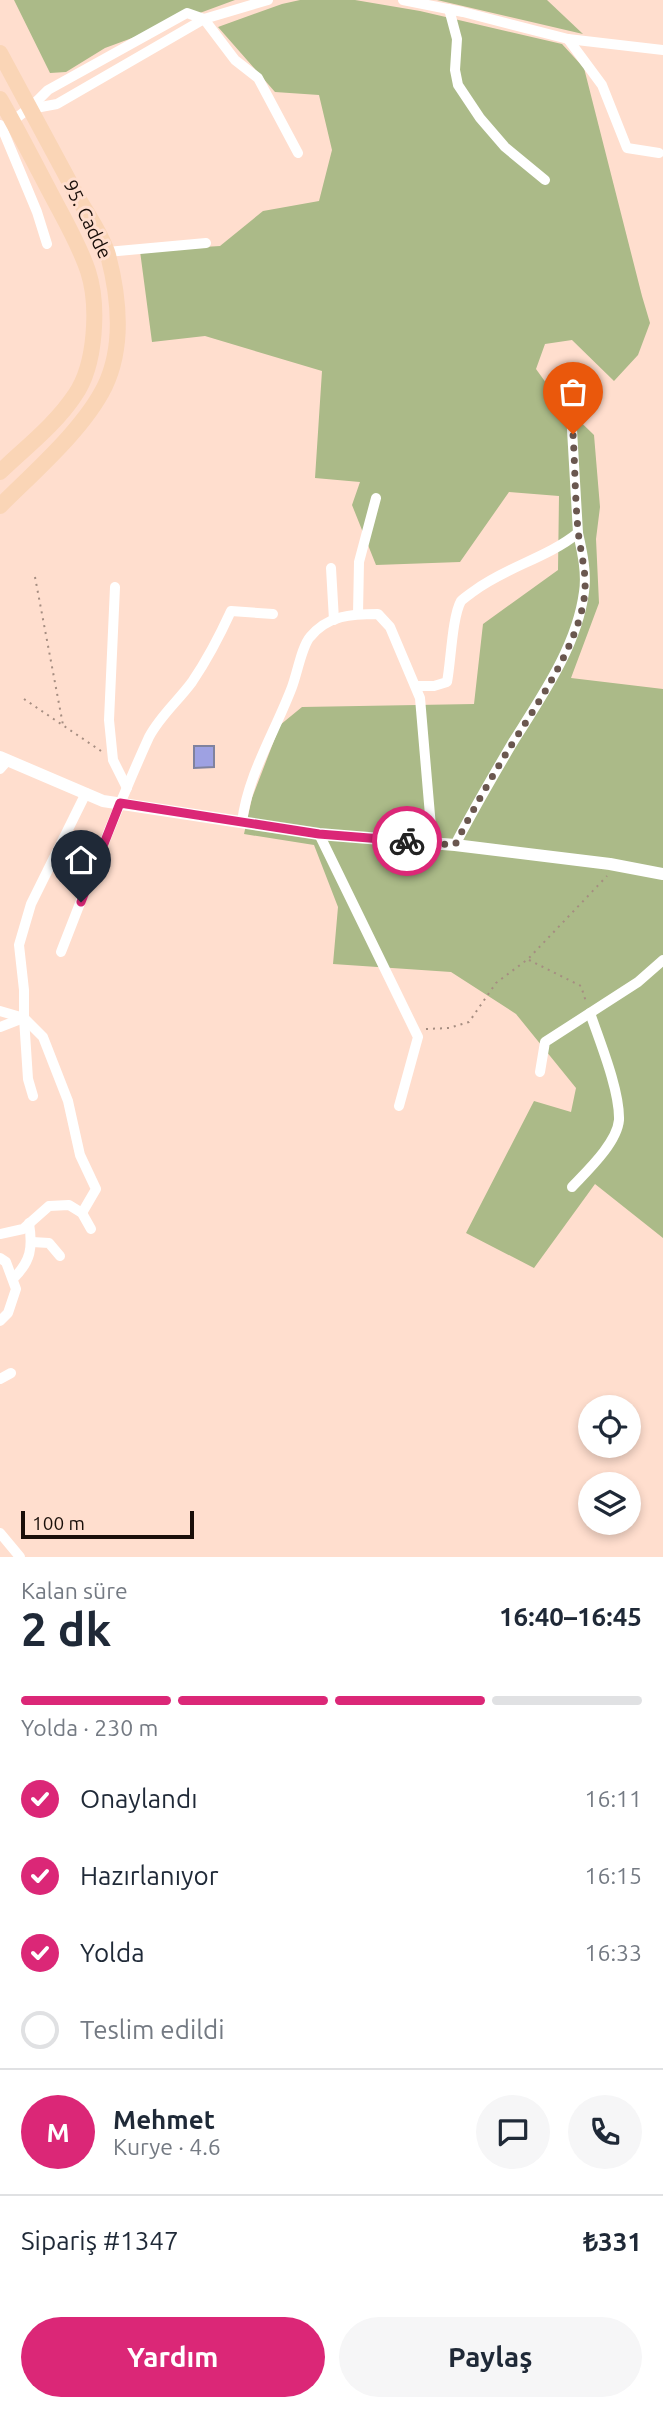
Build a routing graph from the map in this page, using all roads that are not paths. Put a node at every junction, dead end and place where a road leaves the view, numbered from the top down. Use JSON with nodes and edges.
{"nodes":[{"id":1,"x":268,"y":0,"type":"edge"},
{"id":2,"x":403,"y":0,"type":"edge"},
{"id":3,"x":449,"y":9,"type":"junction"},
{"id":4,"x":204,"y":19,"type":"junction"},
{"id":5,"x":568,"y":39,"type":"junction"},
{"id":6,"x":663,"y":50,"type":"edge"},
{"id":7,"x":0,"y":53,"type":"edge"},
{"id":8,"x":0,"y":99,"type":"edge"},
{"id":9,"x":30,"y":108,"type":"junction"},
{"id":10,"x":4,"y":125,"type":"edge"},
{"id":11,"x":298,"y":153,"type":"dead end"},
{"id":12,"x":659,"y":153,"type":"dead end"},
{"id":13,"x":545,"y":180,"type":"dead end"},
{"id":14,"x":206,"y":243,"type":"dead end"},
{"id":15,"x":47,"y":244,"type":"dead end"},
{"id":16,"x":107,"y":252,"type":"junction"},
{"id":17,"x":570,"y":395,"type":"dead end"},
{"id":18,"x":0,"y":472,"type":"edge"},
{"id":19,"x":376,"y":498,"type":"dead end"},
{"id":20,"x":0,"y":506,"type":"edge"},
{"id":21,"x":578,"y":533,"type":"junction"},
{"id":22,"x":331,"y":568,"type":"dead end"},
{"id":23,"x":115,"y":587,"type":"dead end"},
{"id":24,"x":272,"y":614,"type":"dead end"},
{"id":25,"x":358,"y":614,"type":"junction"},
{"id":26,"x":334,"y":620,"type":"junction"},
{"id":27,"x":417,"y":686,"type":"junction"},
{"id":28,"x":3,"y":762,"type":"edge"},
{"id":29,"x":127,"y":788,"type":"junction"},
{"id":30,"x":86,"y":793,"type":"junction"},
{"id":31,"x":120,"y":803,"type":"junction"},
{"id":32,"x":242,"y":822,"type":"junction"},
{"id":33,"x":319,"y":834,"type":"junction"},
{"id":34,"x":420,"y":842,"type":"junction"},
{"id":35,"x":455,"y":845,"type":"junction"},
{"id":36,"x":663,"y":874,"type":"edge"},
{"id":37,"x":61,"y":951,"type":"dead end"},
{"id":38,"x":663,"y":960,"type":"edge"},
{"id":39,"x":0,"y":1011,"type":"edge"},
{"id":40,"x":590,"y":1013,"type":"junction"},
{"id":41,"x":24,"y":1018,"type":"junction"},
{"id":42,"x":0,"y":1027,"type":"edge"},
{"id":43,"x":540,"y":1072,"type":"dead end"},
{"id":44,"x":33,"y":1096,"type":"dead end"},
{"id":45,"x":399,"y":1106,"type":"dead end"},
{"id":46,"x":572,"y":1187,"type":"dead end"},
{"id":47,"x":82,"y":1213,"type":"junction"},
{"id":48,"x":29,"y":1223,"type":"junction"},
{"id":49,"x":91,"y":1229,"type":"dead end"},
{"id":50,"x":0,"y":1234,"type":"edge"},
{"id":51,"x":32,"y":1242,"type":"junction"},
{"id":52,"x":60,"y":1256,"type":"dead end"},
{"id":53,"x":0,"y":1258,"type":"edge"},
{"id":54,"x":13,"y":1279,"type":"junction"},
{"id":55,"x":0,"y":1321,"type":"edge"},
{"id":56,"x":11,"y":1373,"type":"dead end"},
{"id":57,"x":0,"y":1379,"type":"edge"},
{"id":58,"x":0,"y":1533,"type":"edge"},
{"id":59,"x":20,"y":1557,"type":"edge"}],
"edges":[{"from":1,"to":4,"type":"street"},
{"from":2,"to":3,"type":"street"},
{"from":3,"to":5,"type":"street"},
{"from":3,"to":13,"type":"street"},
{"from":4,"to":9,"type":"street"},
{"from":4,"to":9,"type":"street"},
{"from":4,"to":11,"type":"street"},
{"from":5,"to":6,"type":"street"},
{"from":5,"to":12,"type":"street"},
{"from":7,"to":9,"type":"main road","name":"95. Cadde"},
{"from":8,"to":10,"type":"main road","name":"95. Cadde"},
{"from":9,"to":10,"type":"street"},
{"from":9,"to":16,"type":"main road","name":"95. Cadde"},
{"from":10,"to":15,"type":"street"},
{"from":10,"to":18,"type":"main road","name":"95. Cadde"},
{"from":14,"to":16,"type":"street"},
{"from":16,"to":20,"type":"main road","name":"95. Cadde"},
{"from":17,"to":21,"type":"street"},
{"from":19,"to":25,"type":"street"},
{"from":21,"to":27,"type":"street"},
{"from":21,"to":35,"type":"street"},
{"from":22,"to":26,"type":"street"},
{"from":23,"to":29,"type":"street"},
{"from":24,"to":29,"type":"street"},
{"from":25,"to":26,"type":"street"},
{"from":25,"to":27,"type":"street"},
{"from":26,"to":32,"type":"street"},
{"from":27,"to":34,"type":"street"},
{"from":28,"to":30,"type":"street"},
{"from":29,"to":31,"type":"street"},
{"from":30,"to":31,"type":"street"},
{"from":30,"to":41,"type":"street"},
{"from":31,"to":32,"type":"street"},
{"from":31,"to":37,"type":"street"},
{"from":32,"to":33,"type":"street"},
{"from":33,"to":34,"type":"street"},
{"from":33,"to":45,"type":"street"},
{"from":34,"to":35,"type":"street"},
{"from":35,"to":36,"type":"street"},
{"from":38,"to":40,"type":"street"},
{"from":39,"to":41,"type":"street"},
{"from":40,"to":43,"type":"street"},
{"from":40,"to":46,"type":"street"},
{"from":41,"to":42,"type":"street"},
{"from":41,"to":44,"type":"street"},
{"from":41,"to":47,"type":"street"},
{"from":47,"to":48,"type":"street"},
{"from":47,"to":49,"type":"street"},
{"from":48,"to":50,"type":"street"},
{"from":48,"to":51,"type":"street"},
{"from":51,"to":52,"type":"street"},
{"from":51,"to":54,"type":"street"},
{"from":53,"to":54,"type":"street"},
{"from":54,"to":55,"type":"street"},
{"from":56,"to":57,"type":"street"},
{"from":58,"to":59,"type":"street"}]}
